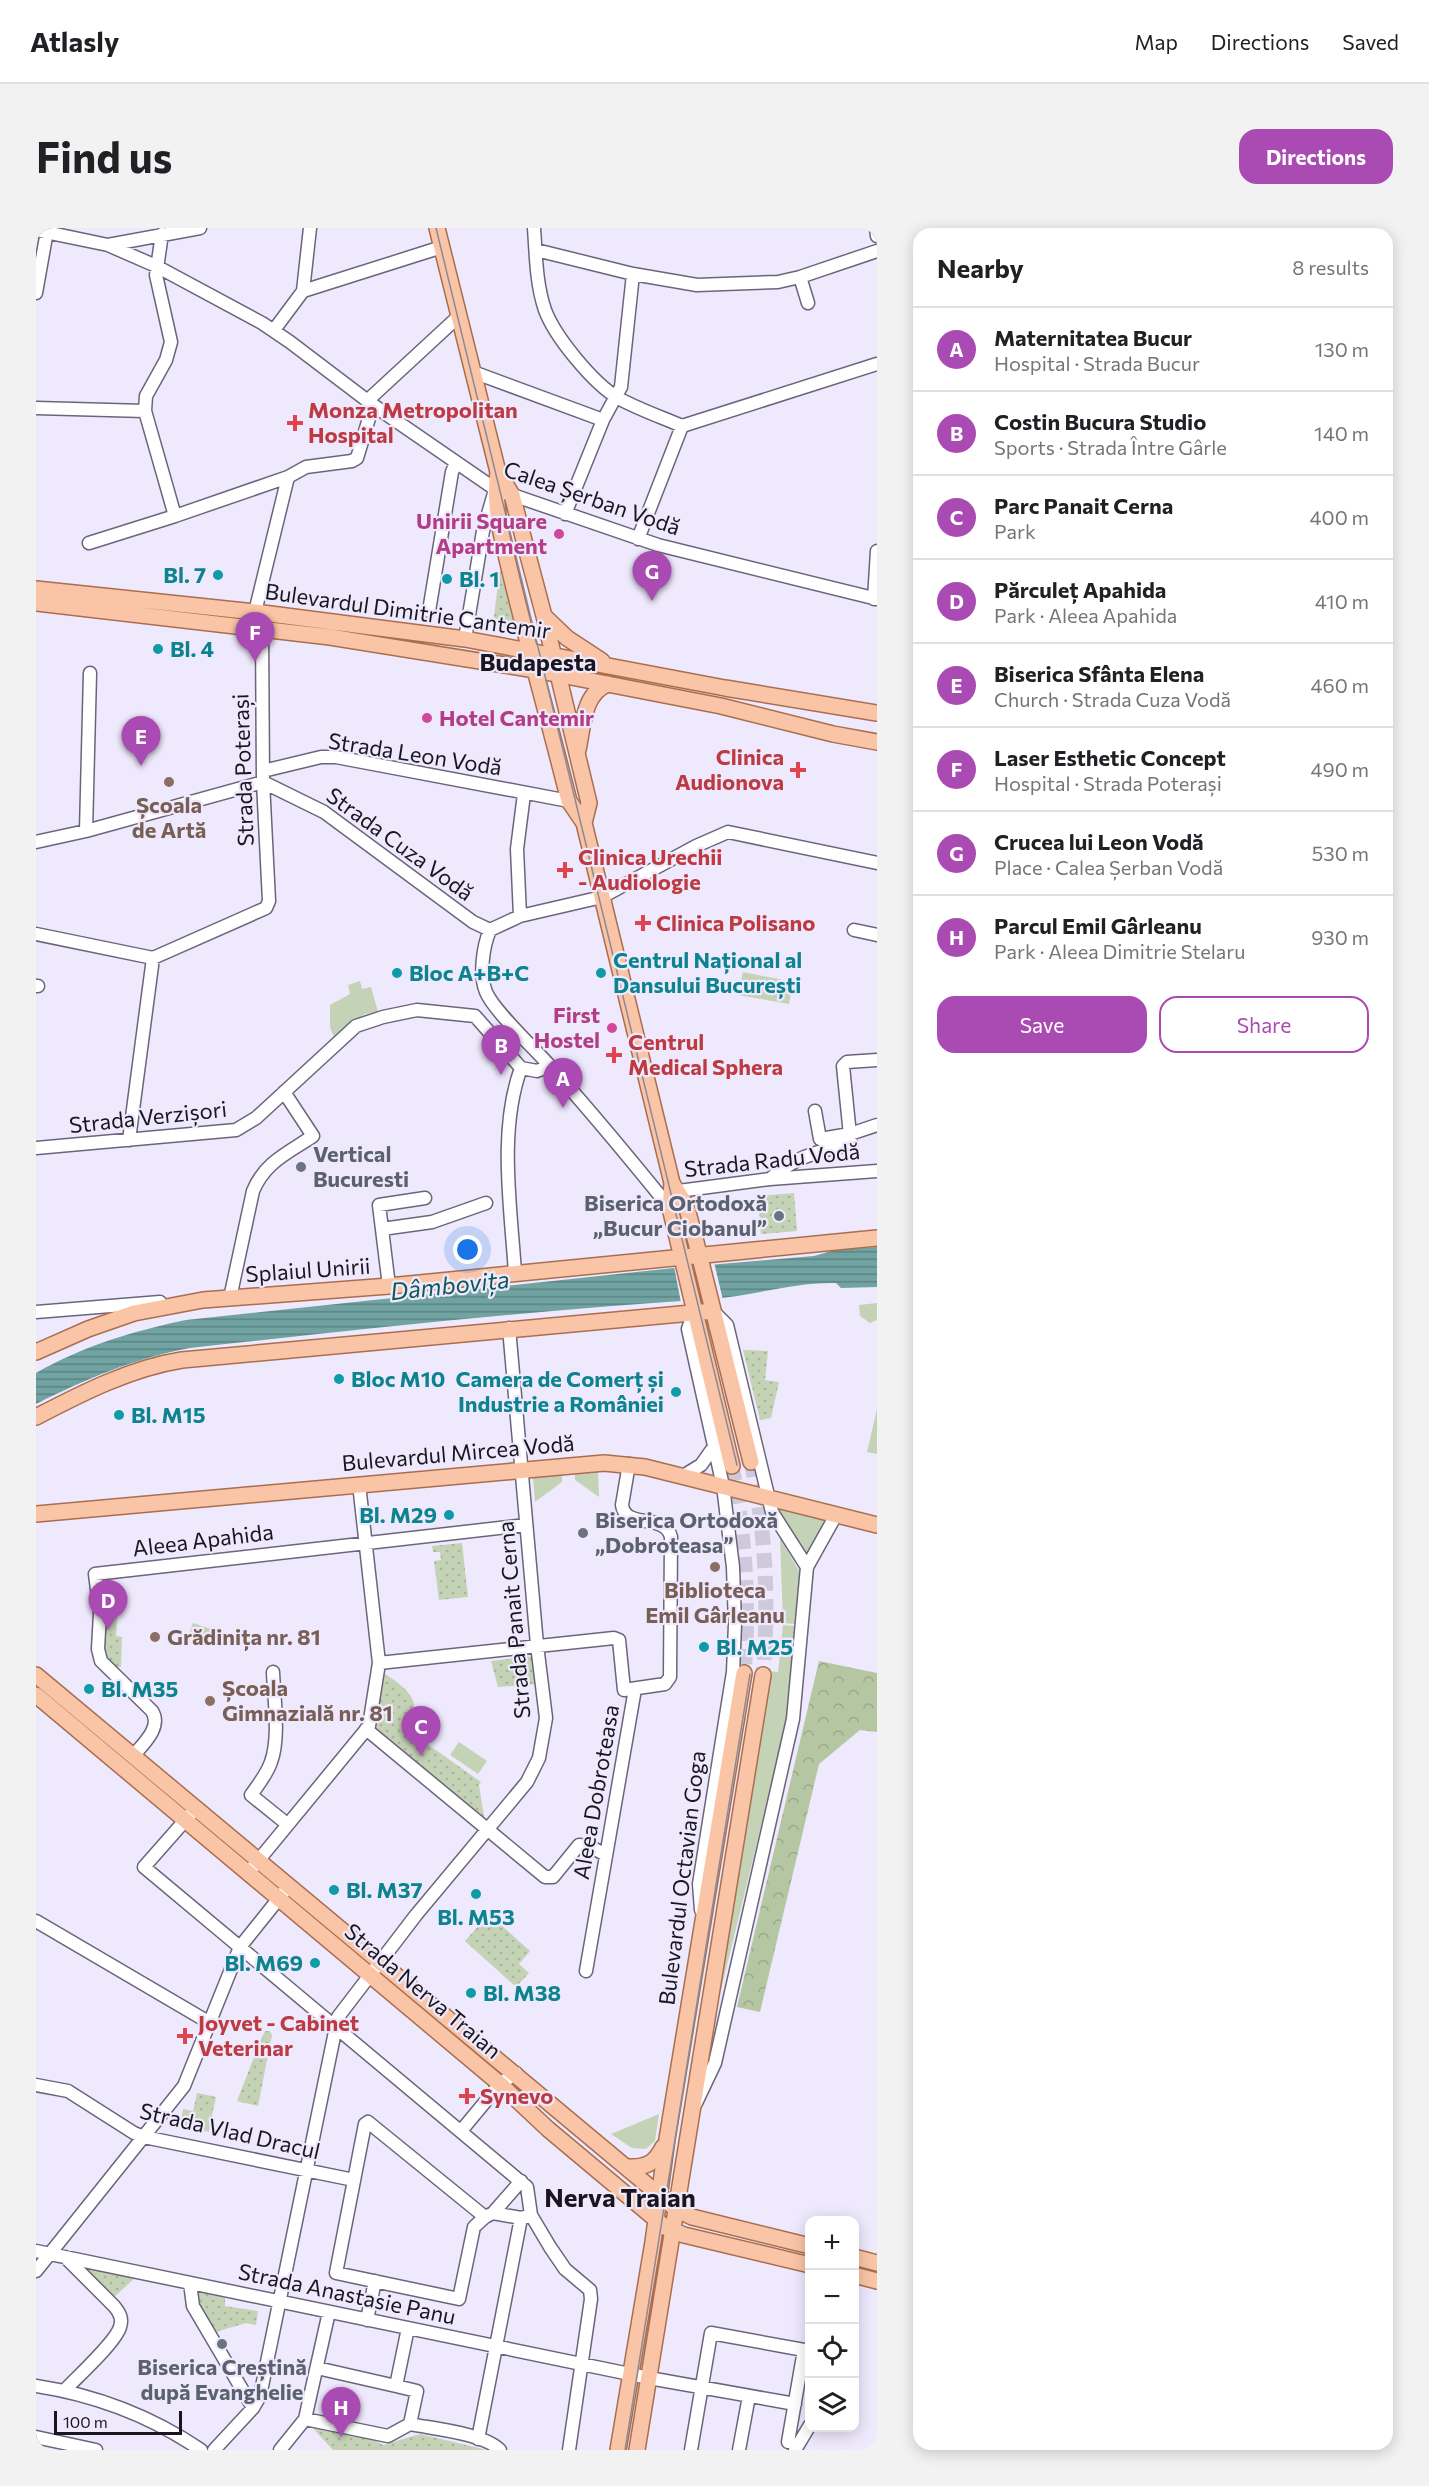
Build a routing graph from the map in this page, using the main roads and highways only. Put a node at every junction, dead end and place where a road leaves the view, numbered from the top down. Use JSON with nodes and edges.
{"nodes":[{"id":1,"x":437,"y":228,"type":"edge"},
{"id":2,"x":498,"y":472,"type":"junction"},
{"id":3,"x":36,"y":589,"type":"edge"},
{"id":4,"x":36,"y":603,"type":"edge"},
{"id":5,"x":544,"y":616,"type":"junction"},
{"id":6,"x":530,"y":650,"type":"junction"},
{"id":7,"x":553,"y":654,"type":"junction"},
{"id":8,"x":613,"y":667,"type":"junction"},
{"id":9,"x":535,"y":669,"type":"junction"},
{"id":10,"x":558,"y":674,"type":"junction"},
{"id":11,"x":608,"y":684,"type":"junction"},
{"id":12,"x":725,"y":688,"type":"junction"},
{"id":13,"x":721,"y":706,"type":"junction"},
{"id":14,"x":877,"y":713,"type":"edge"},
{"id":15,"x":877,"y":722,"type":"edge"},
{"id":16,"x":877,"y":734,"type":"edge"},
{"id":17,"x":877,"y":742,"type":"edge"},
{"id":18,"x":577,"y":753,"type":"junction"},
{"id":19,"x":584,"y":823,"type":"junction"},
{"id":20,"x":674,"y":1189,"type":"junction"},
{"id":21,"x":877,"y":1238,"type":"edge"},
{"id":22,"x":700,"y":1259,"type":"junction"},
{"id":23,"x":682,"y":1261,"type":"junction"},
{"id":24,"x":712,"y":1306,"type":"junction"},
{"id":25,"x":693,"y":1307,"type":"junction"},
{"id":26,"x":36,"y":1350,"type":"edge"},
{"id":27,"x":36,"y":1416,"type":"edge"},
{"id":28,"x":751,"y":1462,"type":"tunnel mouth"},
{"id":29,"x":732,"y":1466,"type":"tunnel mouth"},
{"id":30,"x":36,"y":1514,"type":"edge"},
{"id":31,"x":877,"y":1525,"type":"edge"},
{"id":32,"x":744,"y":1673,"type":"tunnel mouth"},
{"id":33,"x":36,"y":1675,"type":"edge"},
{"id":34,"x":763,"y":1675,"type":"tunnel mouth"},
{"id":35,"x":36,"y":1695,"type":"edge"},
{"id":36,"x":667,"y":2139,"type":"junction"},
{"id":37,"x":628,"y":2167,"type":"junction"},
{"id":38,"x":659,"y":2194,"type":"junction"},
{"id":39,"x":676,"y":2209,"type":"junction"},
{"id":40,"x":656,"y":2220,"type":"junction"},
{"id":41,"x":672,"y":2231,"type":"junction"},
{"id":42,"x":805,"y":2245,"type":"edge"},
{"id":43,"x":859,"y":2258,"type":"edge"},
{"id":44,"x":877,"y":2263,"type":"edge"},
{"id":45,"x":805,"y":2264,"type":"edge"},
{"id":46,"x":859,"y":2277,"type":"edge"},
{"id":47,"x":877,"y":2281,"type":"edge"},
{"id":48,"x":618,"y":2450,"type":"edge"},
{"id":49,"x":637,"y":2450,"type":"edge"}],
"edges":[{"from":1,"to":2,"type":"main road"},
{"from":2,"to":5,"type":"main road"},
{"from":2,"to":6,"type":"main road"},
{"from":3,"to":6,"type":"main road","name":"Bulevardul Dimitrie Cantemir"},
{"from":4,"to":9,"type":"main road","name":"Bulevardul Dimitrie Cantemir"},
{"from":5,"to":7,"type":"main road"},
{"from":5,"to":8,"type":"main road"},
{"from":6,"to":7,"type":"main road","name":"Bulevardul Dimitrie Cantemir"},
{"from":6,"to":9,"type":"main road"},
{"from":7,"to":8,"type":"main road","name":"Bulevardul Dimitrie Cantemir"},
{"from":7,"to":10,"type":"main road"},
{"from":8,"to":12,"type":"main road","name":"Bulevardul Dimitrie Cantemir"},
{"from":9,"to":10,"type":"main road","name":"Bulevardul Dimitrie Cantemir"},
{"from":9,"to":19,"type":"main road"},
{"from":10,"to":11,"type":"main road","name":"Bulevardul Dimitrie Cantemir"},
{"from":10,"to":18,"type":"main road"},
{"from":11,"to":13,"type":"main road","name":"Bulevardul Dimitrie Cantemir"},
{"from":11,"to":18,"type":"main road"},
{"from":12,"to":14,"type":"main road","name":"Bulevardul Dimitrie Cantemir"},
{"from":12,"to":15,"type":"main road"},
{"from":13,"to":16,"type":"main road"},
{"from":13,"to":17,"type":"main road","name":"Bulevardul Dimitrie Cantemir"},
{"from":18,"to":19,"type":"main road"},
{"from":19,"to":20,"type":"main road"},
{"from":20,"to":22,"type":"main road"},
{"from":20,"to":23,"type":"main road"},
{"from":21,"to":22,"type":"main road","name":"Splaiul Unirii"},
{"from":22,"to":23,"type":"main road","name":"Splaiul Unirii"},
{"from":22,"to":24,"type":"main road"},
{"from":23,"to":25,"type":"main road"},
{"from":23,"to":26,"type":"main road","name":"Splaiul Unirii"},
{"from":24,"to":25,"type":"main road"},
{"from":24,"to":28,"type":"main road"},
{"from":25,"to":27,"type":"main road"},
{"from":25,"to":29,"type":"main road"},
{"from":30,"to":31,"type":"main road","name":"Bulevardul Mircea Vodă"},
{"from":32,"to":36,"type":"main road","name":"Bulevardul Octavian Goga"},
{"from":33,"to":37,"type":"main road","name":"Strada Nerva Traian"},
{"from":34,"to":39,"type":"main road","name":"Bulevardul Octavian Goga"},
{"from":35,"to":40,"type":"main road","name":"Strada Nerva Traian"},
{"from":36,"to":37,"type":"main road"},
{"from":36,"to":38,"type":"main road","name":"Bulevardul Octavian Goga"},
{"from":37,"to":38,"type":"main road","name":"Strada Nerva Traian"},
{"from":38,"to":39,"type":"main road","name":"Strada Nerva Traian"},
{"from":38,"to":40,"type":"main road","name":"Bulevardul Octavian Goga"},
{"from":39,"to":41,"type":"main road","name":"Bulevardul Octavian Goga"},
{"from":39,"to":42,"type":"main road","name":"Strada Nerva Traian"},
{"from":40,"to":41,"type":"main road","name":"Strada Nerva Traian"},
{"from":40,"to":48,"type":"main road","name":"Bulevardul Octavian Goga"},
{"from":41,"to":45,"type":"main road","name":"Strada Nerva Traian"},
{"from":41,"to":49,"type":"main road","name":"Bulevardul Octavian Goga"},
{"from":43,"to":44,"type":"main road"},
{"from":46,"to":47,"type":"main road"}]}
